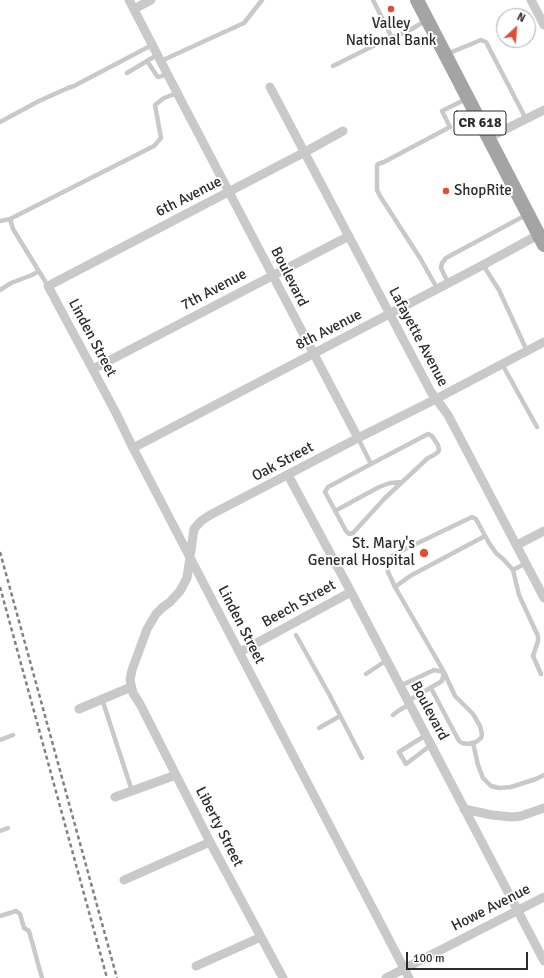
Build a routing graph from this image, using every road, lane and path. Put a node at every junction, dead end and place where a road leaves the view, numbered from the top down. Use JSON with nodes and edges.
{"nodes":[{"id":1,"x":129,"y":0,"type":"edge"},
{"id":2,"x":151,"y":0,"type":"edge"},
{"id":3,"x":262,"y":0,"type":"edge"},
{"id":4,"x":373,"y":0,"type":"edge"},
{"id":5,"x":416,"y":0,"type":"edge"},
{"id":6,"x":531,"y":0,"type":"edge"},
{"id":7,"x":134,"y":9,"type":"junction"},
{"id":8,"x":427,"y":20,"type":"junction"},
{"id":9,"x":544,"y":24,"type":"edge"},
{"id":10,"x":392,"y":38,"type":"junction"},
{"id":11,"x":152,"y":45,"type":"junction"},
{"id":12,"x":445,"y":55,"type":"junction"},
{"id":13,"x":159,"y":58,"type":"junction"},
{"id":14,"x":147,"y":61,"type":"junction"},
{"id":15,"x":333,"y":66,"type":"dead end"},
{"id":16,"x":127,"y":73,"type":"dead end"},
{"id":17,"x":167,"y":74,"type":"junction"},
{"id":18,"x":270,"y":87,"type":"dead end"},
{"id":19,"x":177,"y":93,"type":"junction"},
{"id":20,"x":468,"y":98,"type":"junction"},
{"id":21,"x":544,"y":110,"type":"edge"},
{"id":22,"x":526,"y":119,"type":"junction"},
{"id":23,"x":0,"y":122,"type":"edge"},
{"id":24,"x":343,"y":131,"type":"dead end"},
{"id":25,"x":488,"y":138,"type":"junction"},
{"id":26,"x":305,"y":152,"type":"junction"},
{"id":27,"x":229,"y":192,"type":"junction"},
{"id":28,"x":528,"y":214,"type":"junction"},
{"id":29,"x":10,"y":219,"type":"junction"},
{"id":30,"x":0,"y":221,"type":"edge"},
{"id":31,"x":349,"y":236,"type":"junction"},
{"id":32,"x":541,"y":240,"type":"edge"},
{"id":33,"x":483,"y":265,"type":"junction"},
{"id":34,"x":39,"y":271,"type":"junction"},
{"id":35,"x":272,"y":276,"type":"junction"},
{"id":36,"x":448,"y":283,"type":"junction"},
{"id":37,"x":48,"y":286,"type":"junction"},
{"id":38,"x":437,"y":288,"type":"junction"},
{"id":39,"x":0,"y":290,"type":"edge"},
{"id":40,"x":390,"y":314,"type":"junction"},
{"id":41,"x":544,"y":342,"type":"edge"},
{"id":42,"x":527,"y":351,"type":"junction"},
{"id":43,"x":313,"y":354,"type":"junction"},
{"id":44,"x":502,"y":364,"type":"junction"},
{"id":45,"x":93,"y":369,"type":"junction"},
{"id":46,"x":436,"y":399,"type":"junction"},
{"id":47,"x":537,"y":427,"type":"dead end"},
{"id":48,"x":358,"y":438,"type":"junction"},
{"id":49,"x":133,"y":448,"type":"junction"},
{"id":50,"x":371,"y":464,"type":"junction"},
{"id":51,"x":288,"y":475,"type":"junction"},
{"id":52,"x":402,"y":482,"type":"junction"},
{"id":53,"x":335,"y":511,"type":"junction"},
{"id":54,"x":544,"y":531,"type":"edge"},
{"id":55,"x":485,"y":536,"type":"junction"},
{"id":56,"x":517,"y":545,"type":"junction"},
{"id":57,"x":190,"y":557,"type":"junction"},
{"id":58,"x":526,"y":563,"type":"junction"},
{"id":59,"x":513,"y":570,"type":"junction"},
{"id":60,"x":395,"y":587,"type":"junction"},
{"id":61,"x":351,"y":592,"type":"junction"},
{"id":62,"x":544,"y":598,"type":"edge"},
{"id":63,"x":296,"y":635,"type":"dead end"},
{"id":64,"x":240,"y":652,"type":"junction"},
{"id":65,"x":387,"y":660,"type":"junction"},
{"id":66,"x":444,"y":672,"type":"junction"},
{"id":67,"x":366,"y":674,"type":"dead end"},
{"id":68,"x":542,"y":674,"type":"dead end"},
{"id":69,"x":400,"y":686,"type":"junction"},
{"id":70,"x":131,"y":687,"type":"junction"},
{"id":71,"x":431,"y":688,"type":"junction"},
{"id":72,"x":102,"y":700,"type":"junction"},
{"id":73,"x":409,"y":703,"type":"junction"},
{"id":74,"x":79,"y":709,"type":"dead end"},
{"id":75,"x":393,"y":715,"type":"dead end"},
{"id":76,"x":340,"y":716,"type":"junction"},
{"id":77,"x":319,"y":728,"type":"dead end"},
{"id":78,"x":13,"y":735,"type":"dead end"},
{"id":79,"x":426,"y":735,"type":"junction"},
{"id":80,"x":0,"y":740,"type":"edge"},
{"id":81,"x":473,"y":743,"type":"junction"},
{"id":82,"x":431,"y":745,"type":"junction"},
{"id":83,"x":362,"y":758,"type":"dead end"},
{"id":84,"x":176,"y":775,"type":"junction"},
{"id":85,"x":544,"y":775,"type":"edge"},
{"id":86,"x":132,"y":790,"type":"junction"},
{"id":87,"x":115,"y":796,"type":"dead end"},
{"id":88,"x":544,"y":808,"type":"edge"},
{"id":89,"x":464,"y":809,"type":"junction"},
{"id":90,"x":8,"y":828,"type":"dead end"},
{"id":91,"x":0,"y":831,"type":"edge"},
{"id":92,"x":210,"y":842,"type":"junction"},
{"id":93,"x":124,"y":880,"type":"dead end"},
{"id":94,"x":544,"y":897,"type":"edge"},
{"id":95,"x":518,"y":910,"type":"junction"},
{"id":96,"x":0,"y":916,"type":"edge"},
{"id":97,"x":261,"y":937,"type":"junction"},
{"id":98,"x":544,"y":961,"type":"edge"},
{"id":99,"x":196,"y":966,"type":"dead end"},
{"id":100,"x":404,"y":968,"type":"junction"},
{"id":101,"x":42,"y":978,"type":"edge"},
{"id":102,"x":283,"y":978,"type":"edge"},
{"id":103,"x":386,"y":978,"type":"edge"},
{"id":104,"x":409,"y":978,"type":"edge"}],
"edges":[{"from":1,"to":7,"type":"street","name":"Boulevard"},
{"from":2,"to":7,"type":"street"},
{"from":3,"to":13,"type":"lane"},
{"from":4,"to":10,"type":"lane"},
{"from":5,"to":8,"type":"main road","number":"CR 618"},
{"from":6,"to":9,"type":"street"},
{"from":7,"to":11,"type":"street","name":"Boulevard"},
{"from":8,"to":10,"type":"lane"},
{"from":8,"to":12,"type":"main road","number":"CR 618"},
{"from":10,"to":15,"type":"lane"},
{"from":11,"to":13,"type":"street","name":"Boulevard"},
{"from":11,"to":23,"type":"lane"},
{"from":12,"to":20,"type":"main road","number":"CR 618"},
{"from":12,"to":22,"type":"lane"},
{"from":13,"to":14,"type":"lane"},
{"from":13,"to":17,"type":"street","name":"Boulevard"},
{"from":14,"to":16,"type":"lane"},
{"from":14,"to":17,"type":"lane"},
{"from":17,"to":19,"type":"street","name":"Boulevard"},
{"from":18,"to":26,"type":"street","name":"Lafayette Avenue"},
{"from":19,"to":27,"type":"street","name":"Boulevard"},
{"from":19,"to":29,"type":"lane"},
{"from":20,"to":25,"type":"main road","number":"CR 618"},
{"from":20,"to":38,"type":"lane"},
{"from":21,"to":22,"type":"street"},
{"from":22,"to":25,"type":"street"},
{"from":24,"to":26,"type":"street","name":"6th Avenue"},
{"from":25,"to":28,"type":"main road","number":"CR 618"},
{"from":26,"to":27,"type":"street","name":"6th Avenue"},
{"from":26,"to":31,"type":"street","name":"Lafayette Avenue"},
{"from":27,"to":35,"type":"street","name":"Boulevard"},
{"from":27,"to":37,"type":"street","name":"6th Avenue"},
{"from":28,"to":32,"type":"main road","number":"CR 618"},
{"from":28,"to":36,"type":"lane"},
{"from":29,"to":30,"type":"lane"},
{"from":29,"to":34,"type":"lane"},
{"from":31,"to":35,"type":"street","name":"7th Avenue"},
{"from":31,"to":40,"type":"street","name":"Lafayette Avenue"},
{"from":32,"to":33,"type":"street","name":"8th Avenue"},
{"from":33,"to":36,"type":"street","name":"8th Avenue"},
{"from":33,"to":42,"type":"lane"},
{"from":34,"to":37,"type":"lane"},
{"from":34,"to":39,"type":"lane"},
{"from":35,"to":43,"type":"street","name":"Boulevard"},
{"from":35,"to":45,"type":"street","name":"7th Avenue"},
{"from":36,"to":38,"type":"street","name":"8th Avenue"},
{"from":37,"to":45,"type":"street","name":"Linden Street"},
{"from":38,"to":40,"type":"street","name":"8th Avenue"},
{"from":40,"to":43,"type":"street","name":"8th Avenue"},
{"from":40,"to":46,"type":"street","name":"Lafayette Avenue"},
{"from":41,"to":42,"type":"street","name":"Oak Street"},
{"from":42,"to":44,"type":"street","name":"Oak Street"},
{"from":43,"to":48,"type":"street","name":"Boulevard"},
{"from":43,"to":49,"type":"street","name":"8th Avenue"},
{"from":44,"to":46,"type":"street","name":"Oak Street"},
{"from":44,"to":47,"type":"lane"},
{"from":45,"to":49,"type":"street","name":"Linden Street"},
{"from":46,"to":48,"type":"street","name":"Oak Street"},
{"from":46,"to":56,"type":"street","name":"Lafayette Avenue"},
{"from":48,"to":50,"type":"lane"},
{"from":48,"to":51,"type":"street","name":"Oak Street"},
{"from":49,"to":57,"type":"street","name":"Linden Street"},
{"from":50,"to":52,"type":"lane"},
{"from":50,"to":53,"type":"lane"},
{"from":51,"to":57,"type":"street","name":"Oak Street"},
{"from":51,"to":61,"type":"street","name":"Boulevard"},
{"from":52,"to":53,"type":"lane"},
{"from":52,"to":53,"type":"lane"},
{"from":54,"to":56,"type":"street"},
{"from":55,"to":59,"type":"lane"},
{"from":55,"to":60,"type":"lane"},
{"from":55,"to":60,"type":"lane"},
{"from":56,"to":58,"type":"street","name":"Lafayette Avenue"},
{"from":57,"to":64,"type":"street","name":"Linden Street"},
{"from":57,"to":70,"type":"street","name":"Oak Street"},
{"from":58,"to":59,"type":"lane"},
{"from":58,"to":62,"type":"street","name":"Lafayette Avenue"},
{"from":59,"to":68,"type":"lane"},
{"from":60,"to":66,"type":"lane"},
{"from":61,"to":64,"type":"street","name":"Beech Street"},
{"from":61,"to":65,"type":"street","name":"Boulevard"},
{"from":63,"to":76,"type":"lane"},
{"from":64,"to":100,"type":"street","name":"Linden Street"},
{"from":65,"to":67,"type":"lane"},
{"from":65,"to":69,"type":"street","name":"Boulevard"},
{"from":66,"to":69,"type":"lane"},
{"from":66,"to":71,"type":"lane"},
{"from":66,"to":81,"type":"lane"},
{"from":69,"to":73,"type":"street","name":"Boulevard"},
{"from":70,"to":72,"type":"street"},
{"from":70,"to":84,"type":"street","name":"Liberty Street"},
{"from":71,"to":73,"type":"lane"},
{"from":71,"to":81,"type":"lane"},
{"from":72,"to":74,"type":"street"},
{"from":72,"to":86,"type":"lane"},
{"from":73,"to":75,"type":"lane"},
{"from":73,"to":79,"type":"street","name":"Boulevard"},
{"from":76,"to":77,"type":"lane"},
{"from":76,"to":83,"type":"lane"},
{"from":78,"to":80,"type":"lane"},
{"from":79,"to":82,"type":"street","name":"Boulevard"},
{"from":79,"to":82,"type":"lane"},
{"from":81,"to":85,"type":"lane"},
{"from":82,"to":89,"type":"street","name":"Boulevard"},
{"from":84,"to":86,"type":"street"},
{"from":84,"to":92,"type":"street","name":"Liberty Street"},
{"from":86,"to":87,"type":"street"},
{"from":88,"to":89,"type":"street"},
{"from":89,"to":95,"type":"street","name":"Boulevard"},
{"from":90,"to":91,"type":"lane"},
{"from":92,"to":93,"type":"street"},
{"from":92,"to":97,"type":"street","name":"Liberty Street"},
{"from":94,"to":95,"type":"street","name":"Howe Avenue"},
{"from":95,"to":98,"type":"street","name":"Boulevard"},
{"from":95,"to":100,"type":"street","name":"Howe Avenue"},
{"from":96,"to":101,"type":"lane"},
{"from":97,"to":99,"type":"street"},
{"from":97,"to":102,"type":"street","name":"Liberty Street"},
{"from":100,"to":103,"type":"street","name":"Howe Avenue"},
{"from":100,"to":104,"type":"street","name":"Linden Street"}]}
